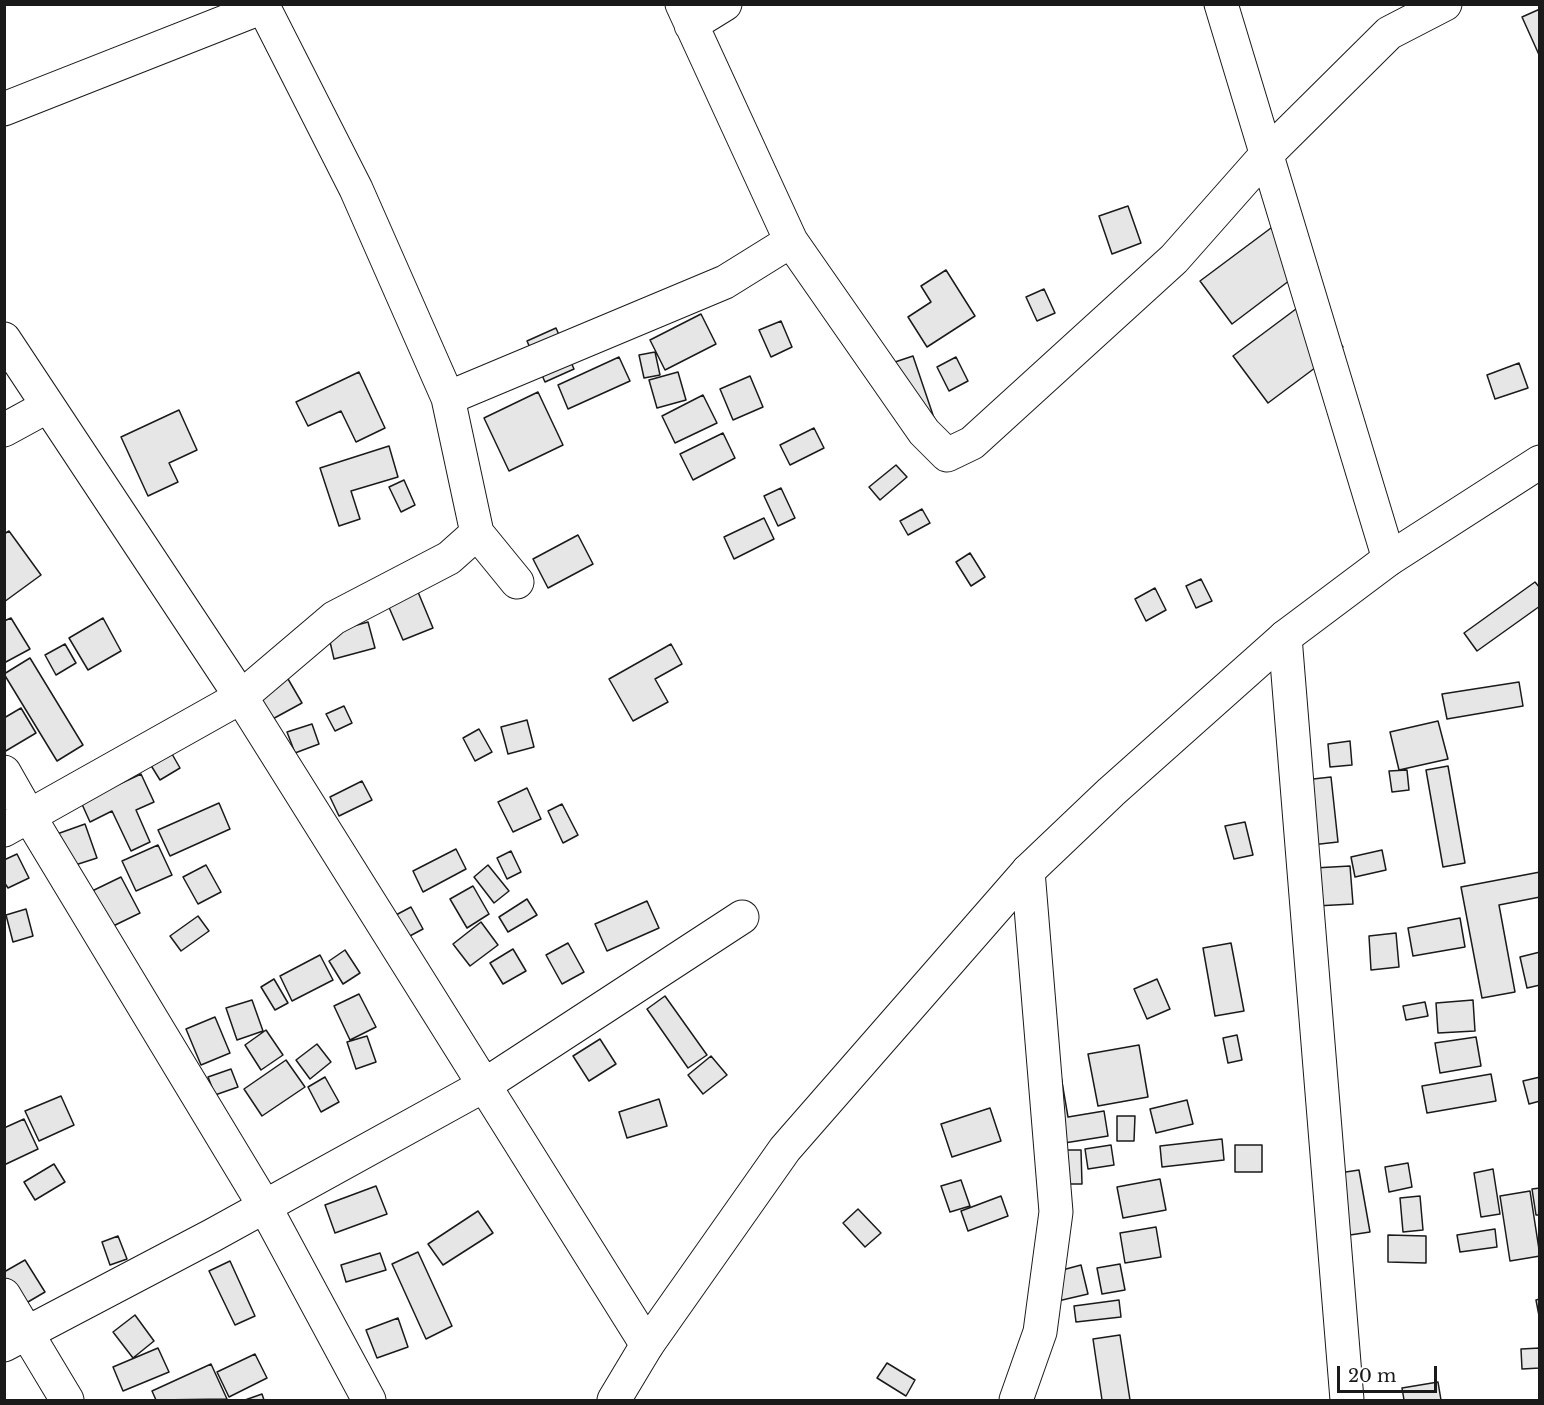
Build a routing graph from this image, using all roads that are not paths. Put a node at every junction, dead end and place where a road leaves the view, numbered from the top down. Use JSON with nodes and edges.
{"nodes":[{"id":1,"x":725,"y":4,"type":"edge"},
{"id":2,"x":1221,"y":4,"type":"edge"},
{"id":3,"x":1445,"y":4,"type":"edge"},
{"id":4,"x":263,"y":6,"type":"edge"},
{"id":5,"x":686,"y":15,"type":"edge"},
{"id":6,"x":4,"y":110,"type":"edge"},
{"id":7,"x":1266,"y":155,"type":"junction"},
{"id":8,"x":791,"y":241,"type":"junction"},
{"id":9,"x":4,"y":339,"type":"edge"},
{"id":10,"x":448,"y":398,"type":"junction"},
{"id":11,"x":48,"y":406,"type":"junction"},
{"id":12,"x":4,"y":430,"type":"edge"},
{"id":13,"x":1539,"y":462,"type":"edge"},
{"id":14,"x":477,"y":533,"type":"junction"},
{"id":15,"x":1389,"y":560,"type":"junction"},
{"id":16,"x":517,"y":582,"type":"dead end"},
{"id":17,"x":1285,"y":637,"type":"junction"},
{"id":18,"x":241,"y":697,"type":"junction"},
{"id":19,"x":4,"y":772,"type":"edge"},
{"id":20,"x":17,"y":823,"type":"edge"},
{"id":21,"x":1028,"y":871,"type":"junction"},
{"id":22,"x":742,"y":917,"type":"dead end"},
{"id":23,"x":483,"y":1086,"type":"junction"},
{"id":24,"x":265,"y":1207,"type":"junction"},
{"id":25,"x":4,"y":1295,"type":"edge"},
{"id":26,"x":17,"y":1339,"type":"edge"},
{"id":27,"x":647,"y":1345,"type":"junction"},
{"id":28,"x":67,"y":1401,"type":"edge"},
{"id":29,"x":369,"y":1401,"type":"edge"},
{"id":30,"x":614,"y":1401,"type":"edge"},
{"id":31,"x":1016,"y":1401,"type":"edge"},
{"id":32,"x":1347,"y":1401,"type":"edge"}],
"edges":[{"from":1,"to":5,"type":"street"},
{"from":2,"to":7,"type":"street"},
{"from":3,"to":7,"type":"street"},
{"from":4,"to":6,"type":"street"},
{"from":4,"to":10,"type":"street"},
{"from":5,"to":8,"type":"street"},
{"from":7,"to":8,"type":"street"},
{"from":7,"to":15,"type":"street"},
{"from":8,"to":10,"type":"street"},
{"from":9,"to":11,"type":"street"},
{"from":10,"to":14,"type":"street"},
{"from":11,"to":12,"type":"street"},
{"from":11,"to":18,"type":"street"},
{"from":13,"to":15,"type":"street"},
{"from":14,"to":16,"type":"street"},
{"from":14,"to":18,"type":"street"},
{"from":15,"to":17,"type":"street"},
{"from":17,"to":21,"type":"street"},
{"from":17,"to":32,"type":"street"},
{"from":18,"to":20,"type":"street"},
{"from":18,"to":23,"type":"street"},
{"from":19,"to":20,"type":"street"},
{"from":20,"to":24,"type":"street"},
{"from":21,"to":27,"type":"street"},
{"from":21,"to":31,"type":"street"},
{"from":22,"to":23,"type":"street"},
{"from":23,"to":24,"type":"street"},
{"from":23,"to":27,"type":"street"},
{"from":24,"to":26,"type":"street"},
{"from":24,"to":29,"type":"street"},
{"from":25,"to":26,"type":"street"},
{"from":26,"to":28,"type":"street"},
{"from":27,"to":30,"type":"street"}]}
